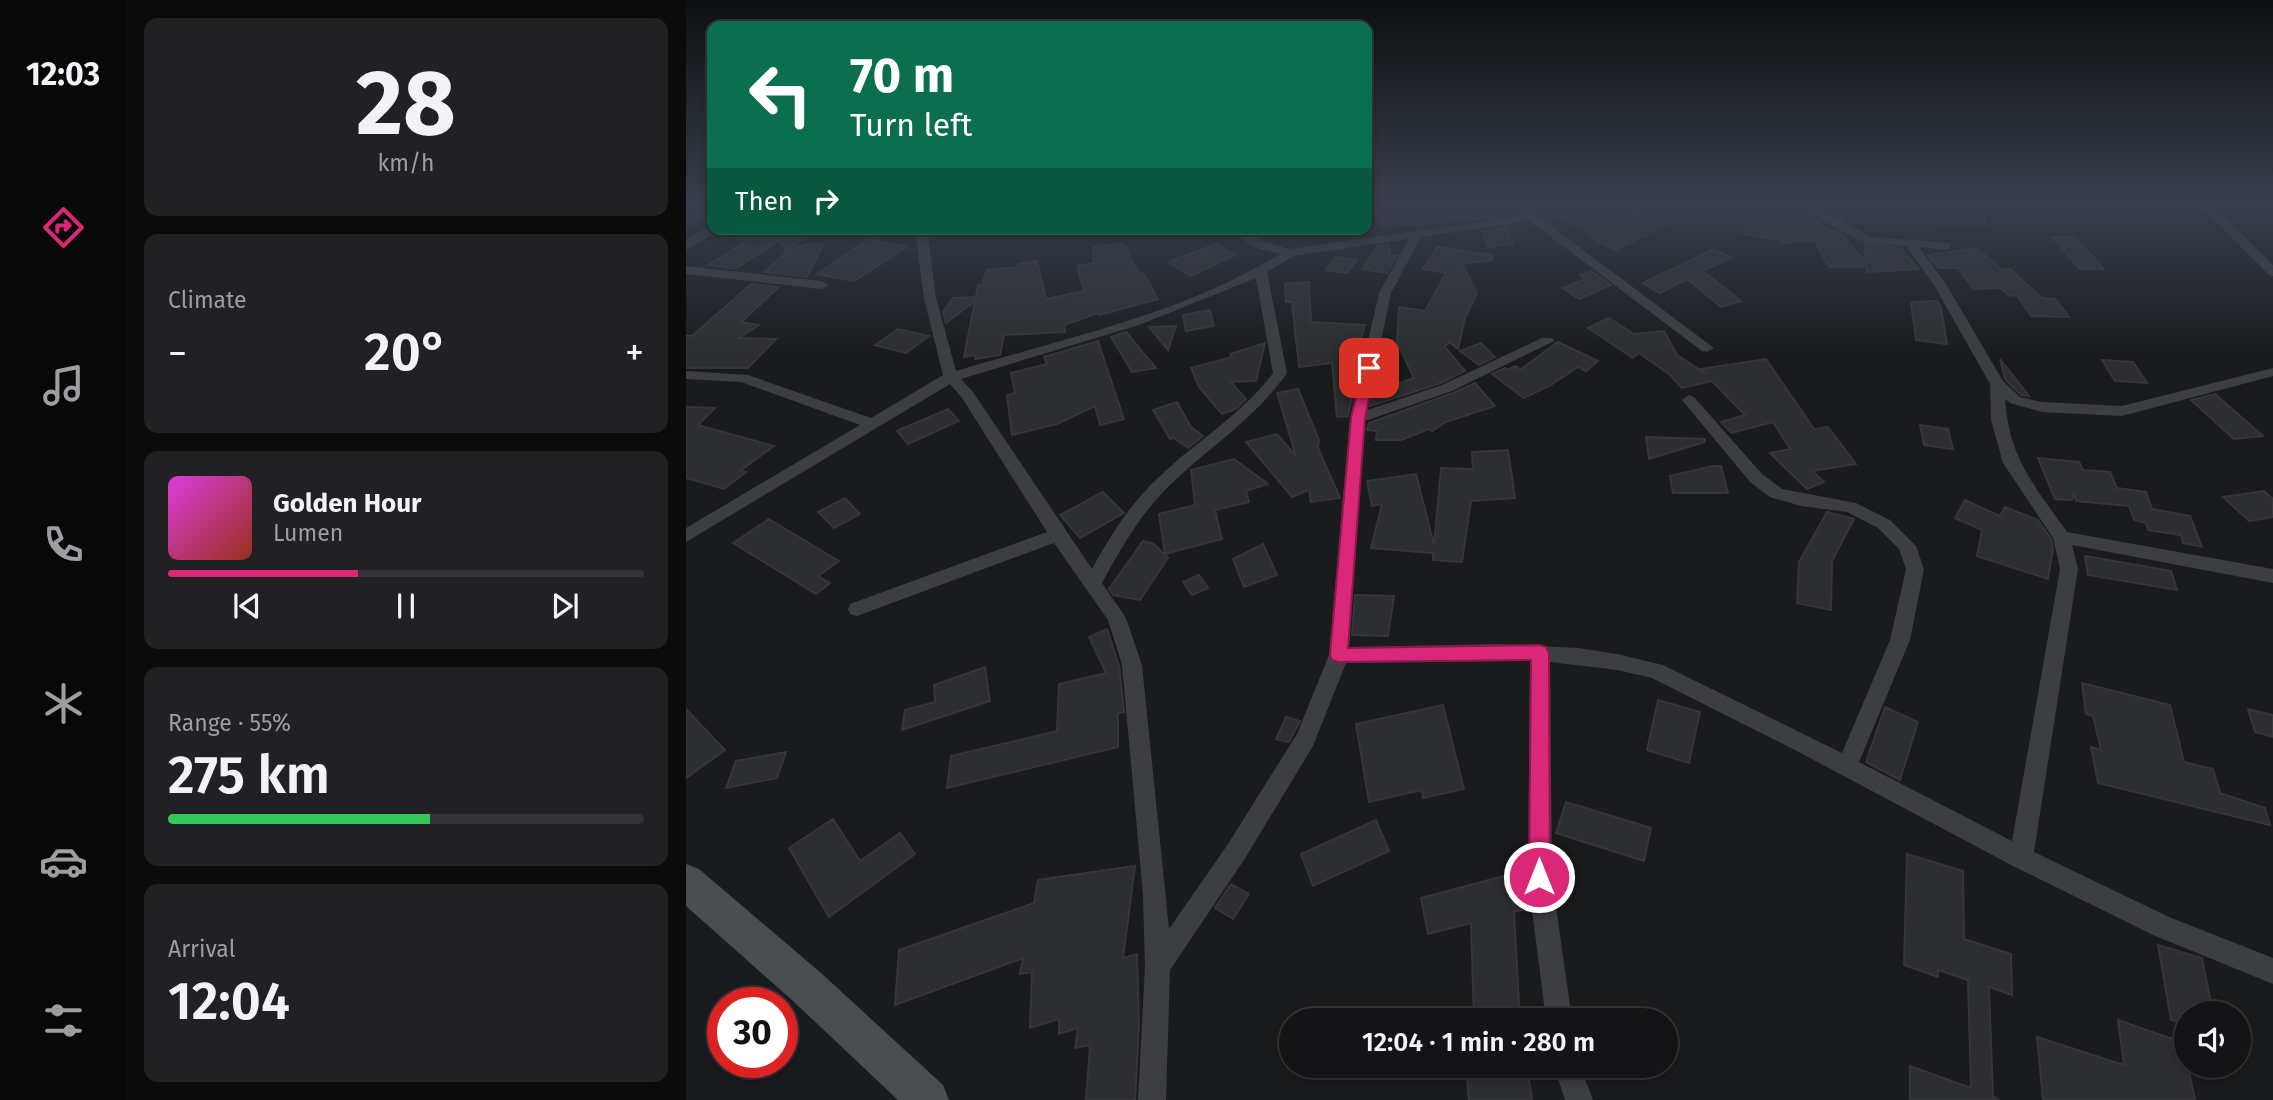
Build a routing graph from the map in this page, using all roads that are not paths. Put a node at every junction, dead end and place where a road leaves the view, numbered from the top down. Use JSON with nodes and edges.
{"nodes":[{"id":1,"x":924,"y":253,"type":"edge"},
{"id":2,"x":1290,"y":253,"type":"edge"},
{"id":3,"x":1407,"y":253,"type":"edge"},
{"id":4,"x":1581,"y":253,"type":"edge"},
{"id":5,"x":1918,"y":253,"type":"edge"},
{"id":6,"x":2254,"y":253,"type":"edge"},
{"id":7,"x":686,"y":270,"type":"edge"},
{"id":8,"x":1261,"y":271,"type":"junction"},
{"id":9,"x":2273,"y":272,"type":"edge"},
{"id":10,"x":822,"y":285,"type":"dead end"},
{"id":11,"x":1547,"y":341,"type":"dead end"},
{"id":12,"x":1707,"y":348,"type":"dead end"},
{"id":13,"x":2273,"y":372,"type":"edge"},
{"id":14,"x":686,"y":375,"type":"edge"},
{"id":15,"x":951,"y":377,"type":"junction"},
{"id":16,"x":1997,"y":384,"type":"junction"},
{"id":17,"x":1689,"y":400,"type":"dead end"},
{"id":18,"x":1358,"y":418,"type":"junction"},
{"id":19,"x":872,"y":424,"type":"junction"},
{"id":20,"x":688,"y":532,"type":"edge"},
{"id":21,"x":1058,"y":535,"type":"junction"},
{"id":22,"x":2061,"y":537,"type":"junction"},
{"id":23,"x":2273,"y":576,"type":"edge"},
{"id":24,"x":1092,"y":585,"type":"junction"},
{"id":25,"x":857,"y":609,"type":"dead end"},
{"id":26,"x":1540,"y":653,"type":"junction"},
{"id":27,"x":1339,"y":655,"type":"junction"},
{"id":28,"x":1847,"y":766,"type":"junction"},
{"id":29,"x":2021,"y":858,"type":"junction"},
{"id":30,"x":686,"y":882,"type":"edge"},
{"id":31,"x":1158,"y":966,"type":"junction"},
{"id":32,"x":2273,"y":971,"type":"edge"},
{"id":33,"x":1557,"y":1008,"type":"edge"},
{"id":34,"x":1571,"y":1078,"type":"edge"},
{"id":35,"x":928,"y":1100,"type":"edge"},
{"id":36,"x":1152,"y":1100,"type":"edge"},
{"id":37,"x":1579,"y":1100,"type":"edge"}],
"edges":[{"from":1,"to":15,"type":"street"},
{"from":2,"to":8,"type":"street"},
{"from":3,"to":18,"type":"street"},
{"from":4,"to":12,"type":"street"},
{"from":5,"to":16,"type":"street"},
{"from":6,"to":9,"type":"street"},
{"from":7,"to":10,"type":"street"},
{"from":8,"to":15,"type":"street"},
{"from":8,"to":24,"type":"street"},
{"from":11,"to":18,"type":"street"},
{"from":13,"to":16,"type":"street"},
{"from":14,"to":19,"type":"street"},
{"from":15,"to":19,"type":"street"},
{"from":15,"to":21,"type":"street"},
{"from":16,"to":22,"type":"street"},
{"from":17,"to":28,"type":"street"},
{"from":18,"to":27,"type":"street"},
{"from":19,"to":20,"type":"street"},
{"from":21,"to":24,"type":"street"},
{"from":21,"to":25,"type":"street"},
{"from":22,"to":23,"type":"street"},
{"from":22,"to":29,"type":"street"},
{"from":24,"to":31,"type":"street"},
{"from":26,"to":27,"type":"street"},
{"from":26,"to":28,"type":"street"},
{"from":26,"to":33,"type":"street"},
{"from":27,"to":31,"type":"street"},
{"from":28,"to":29,"type":"street"},
{"from":29,"to":32,"type":"street"},
{"from":30,"to":35,"type":"main road"},
{"from":31,"to":36,"type":"street"},
{"from":34,"to":37,"type":"street"}]}
